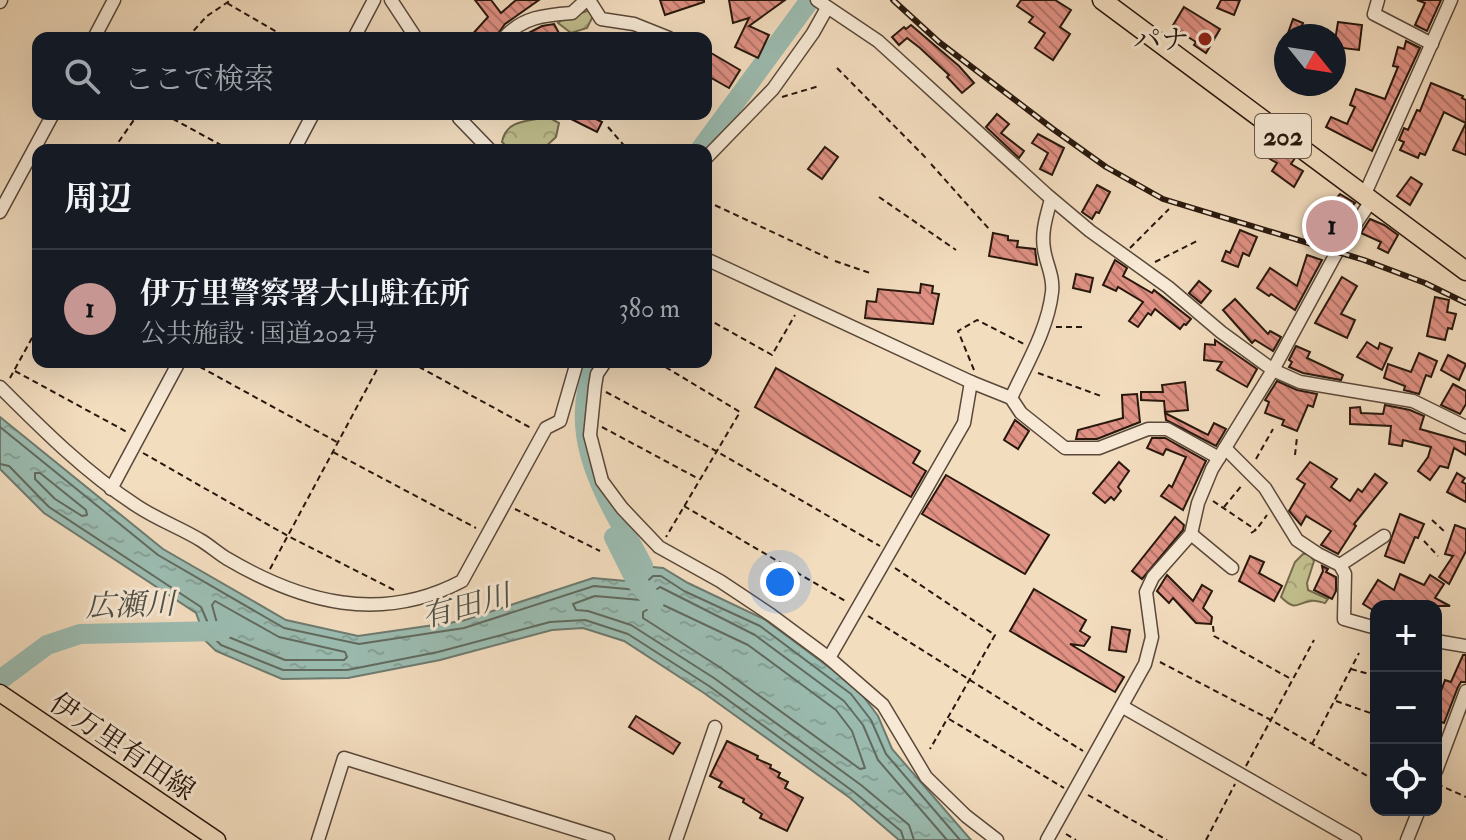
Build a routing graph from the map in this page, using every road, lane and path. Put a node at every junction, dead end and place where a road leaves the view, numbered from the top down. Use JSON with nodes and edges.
{"nodes":[{"id":1,"x":114,"y":0,"type":"edge"},
{"id":2,"x":231,"y":0,"type":"edge"},
{"id":3,"x":374,"y":0,"type":"edge"},
{"id":4,"x":391,"y":0,"type":"edge"},
{"id":5,"x":587,"y":0,"type":"edge"},
{"id":6,"x":1102,"y":0,"type":"edge"},
{"id":7,"x":1378,"y":0,"type":"edge"},
{"id":8,"x":1451,"y":0,"type":"edge"},
{"id":9,"x":227,"y":3,"type":"junction"},
{"id":10,"x":822,"y":4,"type":"edge"},
{"id":11,"x":97,"y":32,"type":"edge"},
{"id":12,"x":192,"y":32,"type":"edge"},
{"id":13,"x":277,"y":32,"type":"edge"},
{"id":14,"x":357,"y":32,"type":"edge"},
{"id":15,"x":412,"y":32,"type":"edge"},
{"id":16,"x":509,"y":32,"type":"edge"},
{"id":17,"x":654,"y":32,"type":"edge"},
{"id":18,"x":1432,"y":44,"type":"junction"},
{"id":19,"x":837,"y":68,"type":"dead end"},
{"id":20,"x":819,"y":86,"type":"dead end"},
{"id":21,"x":780,"y":98,"type":"dead end"},
{"id":22,"x":50,"y":120,"type":"edge"},
{"id":23,"x":134,"y":120,"type":"edge"},
{"id":24,"x":175,"y":120,"type":"edge"},
{"id":25,"x":310,"y":120,"type":"edge"},
{"id":26,"x":461,"y":120,"type":"edge"},
{"id":27,"x":608,"y":127,"type":"dead end"},
{"id":28,"x":37,"y":144,"type":"edge"},
{"id":29,"x":117,"y":144,"type":"edge"},
{"id":30,"x":219,"y":144,"type":"edge"},
{"id":31,"x":297,"y":144,"type":"edge"},
{"id":32,"x":484,"y":144,"type":"edge"},
{"id":33,"x":623,"y":144,"type":"edge"},
{"id":34,"x":712,"y":152,"type":"edge"},
{"id":35,"x":32,"y":153,"type":"edge"},
{"id":36,"x":927,"y":159,"type":"dead end"},
{"id":37,"x":931,"y":164,"type":"dead end"},
{"id":38,"x":879,"y":197,"type":"dead end"},
{"id":39,"x":1367,"y":198,"type":"junction"},
{"id":40,"x":1051,"y":199,"type":"junction"},
{"id":41,"x":712,"y":204,"type":"edge"},
{"id":42,"x":1169,"y":209,"type":"dead end"},
{"id":43,"x":0,"y":212,"type":"edge"},
{"id":44,"x":989,"y":229,"type":"dead end"},
{"id":45,"x":1197,"y":241,"type":"dead end"},
{"id":46,"x":1129,"y":249,"type":"dead end"},
{"id":47,"x":956,"y":250,"type":"dead end"},
{"id":48,"x":828,"y":258,"type":"dead end"},
{"id":49,"x":835,"y":261,"type":"dead end"},
{"id":50,"x":712,"y":262,"type":"edge"},
{"id":51,"x":1149,"y":266,"type":"dead end"},
{"id":52,"x":1466,"y":271,"type":"edge"},
{"id":53,"x":870,"y":273,"type":"dead end"},
{"id":54,"x":797,"y":310,"type":"dead end"},
{"id":55,"x":712,"y":321,"type":"edge"},
{"id":56,"x":1051,"y":327,"type":"dead end"},
{"id":57,"x":1083,"y":327,"type":"dead end"},
{"id":58,"x":32,"y":338,"type":"edge"},
{"id":59,"x":1025,"y":345,"type":"dead end"},
{"id":60,"x":176,"y":368,"type":"edge"},
{"id":61,"x":202,"y":368,"type":"edge"},
{"id":62,"x":378,"y":368,"type":"edge"},
{"id":63,"x":421,"y":368,"type":"edge"},
{"id":64,"x":575,"y":368,"type":"edge"},
{"id":65,"x":601,"y":368,"type":"edge"},
{"id":66,"x":667,"y":368,"type":"edge"},
{"id":67,"x":1273,"y":370,"type":"junction"},
{"id":68,"x":15,"y":371,"type":"junction"},
{"id":69,"x":1032,"y":371,"type":"dead end"},
{"id":70,"x":975,"y":381,"type":"junction"},
{"id":71,"x":5,"y":383,"type":"edge"},
{"id":72,"x":595,"y":386,"type":"junction"},
{"id":73,"x":1101,"y":396,"type":"dead end"},
{"id":74,"x":1011,"y":398,"type":"junction"},
{"id":75,"x":591,"y":421,"type":"junction"},
{"id":76,"x":1466,"y":427,"type":"edge"},
{"id":77,"x":1273,"y":429,"type":"dead end"},
{"id":78,"x":539,"y":433,"type":"dead end"},
{"id":79,"x":1297,"y":437,"type":"dead end"},
{"id":80,"x":338,"y":442,"type":"junction"},
{"id":81,"x":136,"y":443,"type":"junction"},
{"id":82,"x":716,"y":451,"type":"junction"},
{"id":83,"x":333,"y":452,"type":"junction"},
{"id":84,"x":1222,"y":453,"type":"junction"},
{"id":85,"x":1295,"y":455,"type":"dead end"},
{"id":86,"x":1251,"y":470,"type":"junction"},
{"id":87,"x":700,"y":479,"type":"junction"},
{"id":88,"x":111,"y":489,"type":"junction"},
{"id":89,"x":1202,"y":494,"type":"junction"},
{"id":90,"x":1275,"y":504,"type":"junction"},
{"id":91,"x":684,"y":506,"type":"junction"},
{"id":92,"x":511,"y":508,"type":"dead end"},
{"id":93,"x":1224,"y":508,"type":"junction"},
{"id":94,"x":1432,"y":520,"type":"dead end"},
{"id":95,"x":1256,"y":530,"type":"junction"},
{"id":96,"x":1251,"y":533,"type":"dead end"},
{"id":97,"x":1446,"y":533,"type":"dead end"},
{"id":98,"x":487,"y":534,"type":"junction"},
{"id":99,"x":1191,"y":534,"type":"junction"},
{"id":100,"x":288,"y":536,"type":"junction"},
{"id":101,"x":1384,"y":536,"type":"dead end"},
{"id":102,"x":1424,"y":541,"type":"dead end"},
{"id":103,"x":663,"y":542,"type":"dead end"},
{"id":104,"x":884,"y":548,"type":"dead end"},
{"id":105,"x":600,"y":551,"type":"dead end"},
{"id":106,"x":1438,"y":556,"type":"dead end"},
{"id":107,"x":891,"y":565,"type":"dead end"},
{"id":108,"x":1340,"y":565,"type":"junction"},
{"id":109,"x":1232,"y":568,"type":"dead end"},
{"id":110,"x":269,"y":572,"type":"dead end"},
{"id":111,"x":413,"y":600,"type":"junction"},
{"id":112,"x":851,"y":605,"type":"dead end"},
{"id":113,"x":863,"y":614,"type":"dead end"},
{"id":114,"x":1213,"y":626,"type":"dead end"},
{"id":115,"x":1370,"y":626,"type":"edge"},
{"id":116,"x":1314,"y":640,"type":"dead end"},
{"id":117,"x":1442,"y":642,"type":"edge"},
{"id":118,"x":1466,"y":646,"type":"edge"},
{"id":119,"x":1359,"y":653,"type":"dead end"},
{"id":120,"x":829,"y":658,"type":"junction"},
{"id":121,"x":1153,"y":659,"type":"dead end"},
{"id":122,"x":1351,"y":669,"type":"junction"},
{"id":123,"x":1370,"y":674,"type":"edge"},
{"id":124,"x":970,"y":680,"type":"junction"},
{"id":125,"x":1293,"y":680,"type":"junction"},
{"id":126,"x":1466,"y":691,"type":"edge"},
{"id":127,"x":0,"y":693,"type":"edge"},
{"id":128,"x":1335,"y":701,"type":"junction"},
{"id":129,"x":1123,"y":707,"type":"junction"},
{"id":130,"x":1370,"y":713,"type":"edge"},
{"id":131,"x":948,"y":718,"type":"junction"},
{"id":132,"x":1271,"y":720,"type":"junction"},
{"id":133,"x":715,"y":727,"type":"dead end"},
{"id":134,"x":1312,"y":745,"type":"junction"},
{"id":135,"x":930,"y":749,"type":"dead end"},
{"id":136,"x":1085,"y":752,"type":"dead end"},
{"id":137,"x":1442,"y":763,"type":"edge"},
{"id":138,"x":1244,"y":769,"type":"dead end"},
{"id":139,"x":1370,"y":778,"type":"edge"},
{"id":140,"x":1237,"y":780,"type":"dead end"},
{"id":141,"x":1442,"y":781,"type":"edge"},
{"id":142,"x":1065,"y":789,"type":"dead end"},
{"id":143,"x":1081,"y":791,"type":"dead end"},
{"id":144,"x":1466,"y":797,"type":"edge"},
{"id":145,"x":1417,"y":816,"type":"edge"},
{"id":146,"x":1057,"y":830,"type":"dead end"},
{"id":147,"x":217,"y":840,"type":"edge"},
{"id":148,"x":318,"y":840,"type":"edge"},
{"id":149,"x":608,"y":840,"type":"edge"},
{"id":150,"x":676,"y":840,"type":"edge"},
{"id":151,"x":997,"y":840,"type":"edge"},
{"id":152,"x":1047,"y":840,"type":"edge"},
{"id":153,"x":1076,"y":840,"type":"edge"},
{"id":154,"x":1167,"y":840,"type":"edge"},
{"id":155,"x":1206,"y":840,"type":"edge"},
{"id":156,"x":1355,"y":840,"type":"edge"},
{"id":157,"x":1407,"y":840,"type":"edge"}],
"edges":[{"from":1,"to":11,"type":"street"},
{"from":2,"to":9,"type":"path"},
{"from":3,"to":14,"type":"street"},
{"from":4,"to":15,"type":"street"},
{"from":5,"to":16,"type":"street"},
{"from":5,"to":17,"type":"street"},
{"from":6,"to":39,"type":"highway","number":"202"},
{"from":7,"to":18,"type":"street"},
{"from":8,"to":18,"type":"street"},
{"from":9,"to":12,"type":"path"},
{"from":9,"to":13,"type":"path"},
{"from":10,"to":34,"type":"street"},
{"from":10,"to":40,"type":"street"},
{"from":18,"to":39,"type":"street"},
{"from":19,"to":36,"type":"path"},
{"from":20,"to":21,"type":"path"},
{"from":22,"to":28,"type":"street"},
{"from":23,"to":29,"type":"path"},
{"from":24,"to":30,"type":"path"},
{"from":25,"to":31,"type":"street"},
{"from":26,"to":32,"type":"street"},
{"from":27,"to":33,"type":"path"},
{"from":35,"to":43,"type":"street"},
{"from":37,"to":44,"type":"path"},
{"from":38,"to":47,"type":"path"},
{"from":39,"to":52,"type":"highway","number":"202"},
{"from":39,"to":67,"type":"street"},
{"from":40,"to":67,"type":"street"},
{"from":40,"to":74,"type":"street"},
{"from":41,"to":48,"type":"path"},
{"from":42,"to":46,"type":"path"},
{"from":45,"to":51,"type":"path"},
{"from":49,"to":53,"type":"path"},
{"from":50,"to":70,"type":"street"},
{"from":54,"to":55,"type":"path"},
{"from":56,"to":57,"type":"path"},
{"from":58,"to":68,"type":"path"},
{"from":59,"to":70,"type":"path"},
{"from":60,"to":81,"type":"street"},
{"from":61,"to":80,"type":"path"},
{"from":62,"to":80,"type":"path"},
{"from":63,"to":78,"type":"path"},
{"from":64,"to":98,"type":"street"},
{"from":65,"to":72,"type":"street"},
{"from":66,"to":82,"type":"path"},
{"from":67,"to":76,"type":"street"},
{"from":67,"to":84,"type":"street"},
{"from":68,"to":71,"type":"path"},
{"from":68,"to":81,"type":"path"},
{"from":69,"to":73,"type":"path"},
{"from":70,"to":74,"type":"street"},
{"from":70,"to":120,"type":"street"},
{"from":71,"to":88,"type":"street"},
{"from":72,"to":75,"type":"street"},
{"from":72,"to":82,"type":"path"},
{"from":74,"to":84,"type":"street"},
{"from":75,"to":87,"type":"path"},
{"from":75,"to":120,"type":"street"},
{"from":77,"to":86,"type":"path"},
{"from":79,"to":85,"type":"path"},
{"from":80,"to":83,"type":"path"},
{"from":81,"to":88,"type":"street"},
{"from":81,"to":100,"type":"path"},
{"from":82,"to":87,"type":"path"},
{"from":82,"to":104,"type":"path"},
{"from":83,"to":98,"type":"path"},
{"from":83,"to":100,"type":"path"},
{"from":84,"to":86,"type":"street"},
{"from":84,"to":89,"type":"street"},
{"from":86,"to":90,"type":"street"},
{"from":86,"to":93,"type":"path"},
{"from":87,"to":91,"type":"path"},
{"from":88,"to":111,"type":"street"},
{"from":89,"to":93,"type":"path"},
{"from":89,"to":99,"type":"street"},
{"from":90,"to":95,"type":"path"},
{"from":90,"to":108,"type":"street"},
{"from":91,"to":103,"type":"path"},
{"from":91,"to":112,"type":"path"},
{"from":92,"to":105,"type":"path"},
{"from":93,"to":95,"type":"path"},
{"from":94,"to":97,"type":"path"},
{"from":95,"to":96,"type":"path"},
{"from":98,"to":111,"type":"street"},
{"from":99,"to":109,"type":"street"},
{"from":99,"to":129,"type":"street"},
{"from":100,"to":110,"type":"path"},
{"from":100,"to":111,"type":"path"},
{"from":101,"to":108,"type":"street"},
{"from":102,"to":106,"type":"path"},
{"from":107,"to":124,"type":"path"},
{"from":108,"to":115,"type":"street"},
{"from":113,"to":124,"type":"path"},
{"from":114,"to":125,"type":"path"},
{"from":116,"to":125,"type":"path"},
{"from":117,"to":118,"type":"street"},
{"from":119,"to":122,"type":"path"},
{"from":120,"to":151,"type":"street"},
{"from":121,"to":132,"type":"path"},
{"from":122,"to":123,"type":"path"},
{"from":122,"to":128,"type":"path"},
{"from":124,"to":131,"type":"path"},
{"from":124,"to":136,"type":"path"},
{"from":125,"to":132,"type":"path"},
{"from":126,"to":137,"type":"street"},
{"from":127,"to":147,"type":"main road","name":"伊万里有田線"},
{"from":128,"to":130,"type":"path"},
{"from":128,"to":134,"type":"path"},
{"from":129,"to":152,"type":"street"},
{"from":129,"to":156,"type":"street"},
{"from":131,"to":135,"type":"path"},
{"from":131,"to":142,"type":"path"},
{"from":132,"to":134,"type":"path"},
{"from":132,"to":138,"type":"path"},
{"from":133,"to":150,"type":"street"},
{"from":134,"to":139,"type":"path"},
{"from":140,"to":155,"type":"path"},
{"from":141,"to":144,"type":"path"},
{"from":143,"to":154,"type":"path"},
{"from":145,"to":157,"type":"street"},
{"from":146,"to":153,"type":"path"},
{"from":148,"to":149,"type":"street"}]}
